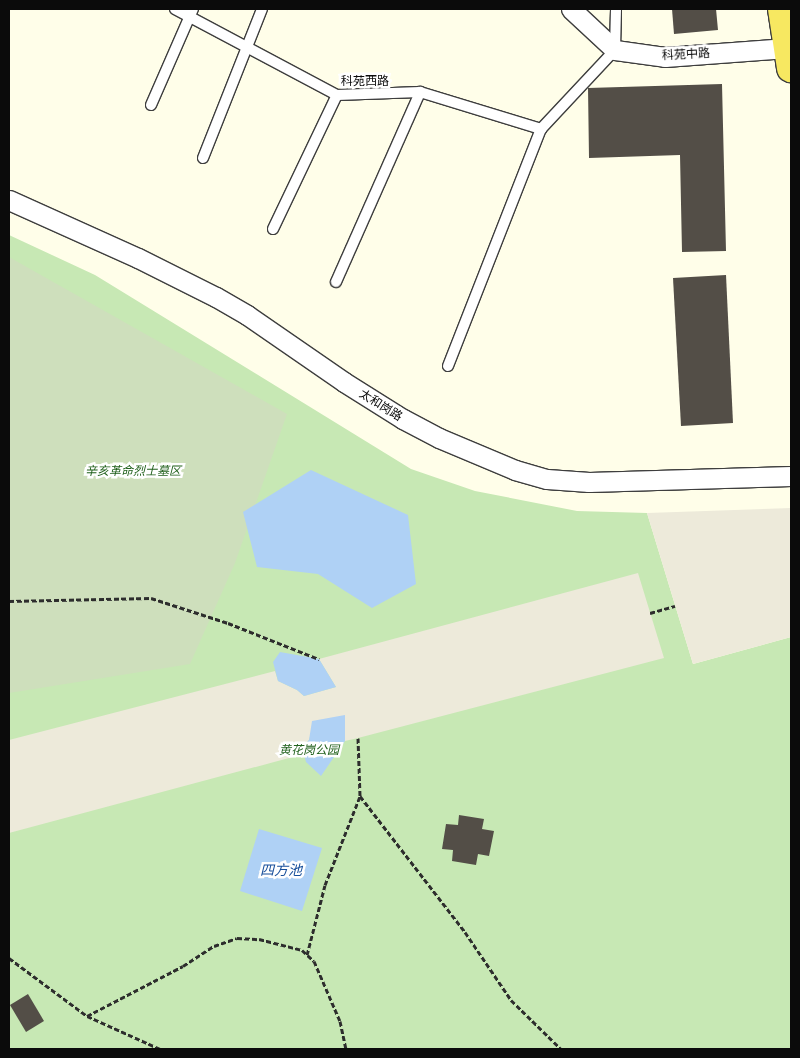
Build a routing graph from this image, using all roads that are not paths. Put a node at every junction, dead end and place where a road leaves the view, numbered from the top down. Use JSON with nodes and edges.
{"nodes":[{"id":1,"x":175,"y":9,"type":"edge"},
{"id":2,"x":262,"y":9,"type":"edge"},
{"id":3,"x":570,"y":9,"type":"edge"},
{"id":4,"x":616,"y":9,"type":"edge"},
{"id":5,"x":782,"y":9,"type":"edge"},
{"id":6,"x":191,"y":13,"type":"edge"},
{"id":7,"x":247,"y":49,"type":"junction"},
{"id":8,"x":615,"y":50,"type":"junction"},
{"id":9,"x":789,"y":58,"type":"edge"},
{"id":10,"x":420,"y":92,"type":"junction"},
{"id":11,"x":337,"y":95,"type":"junction"},
{"id":12,"x":151,"y":105,"type":"dead end"},
{"id":13,"x":541,"y":128,"type":"junction"},
{"id":14,"x":203,"y":158,"type":"dead end"},
{"id":15,"x":9,"y":200,"type":"edge"},
{"id":16,"x":273,"y":229,"type":"dead end"},
{"id":17,"x":336,"y":282,"type":"dead end"},
{"id":18,"x":448,"y":366,"type":"dead end"},
{"id":19,"x":791,"y":476,"type":"edge"}],
"edges":[{"from":1,"to":6,"type":"lane","name":"科苑西路"},
{"from":2,"to":7,"type":"lane"},
{"from":3,"to":8,"type":"street"},
{"from":4,"to":8,"type":"lane"},
{"from":5,"to":9,"type":"main road"},
{"from":6,"to":7,"type":"lane","name":"科苑西路"},
{"from":6,"to":12,"type":"lane"},
{"from":7,"to":11,"type":"lane","name":"科苑西路"},
{"from":7,"to":14,"type":"lane"},
{"from":8,"to":9,"type":"street","name":"科苑中路"},
{"from":8,"to":13,"type":"lane"},
{"from":10,"to":11,"type":"lane","name":"科苑西路"},
{"from":10,"to":13,"type":"lane","name":"科苑西路"},
{"from":10,"to":17,"type":"lane"},
{"from":11,"to":16,"type":"lane"},
{"from":13,"to":18,"type":"lane"},
{"from":15,"to":19,"type":"street","name":"太和岗路"}]}
